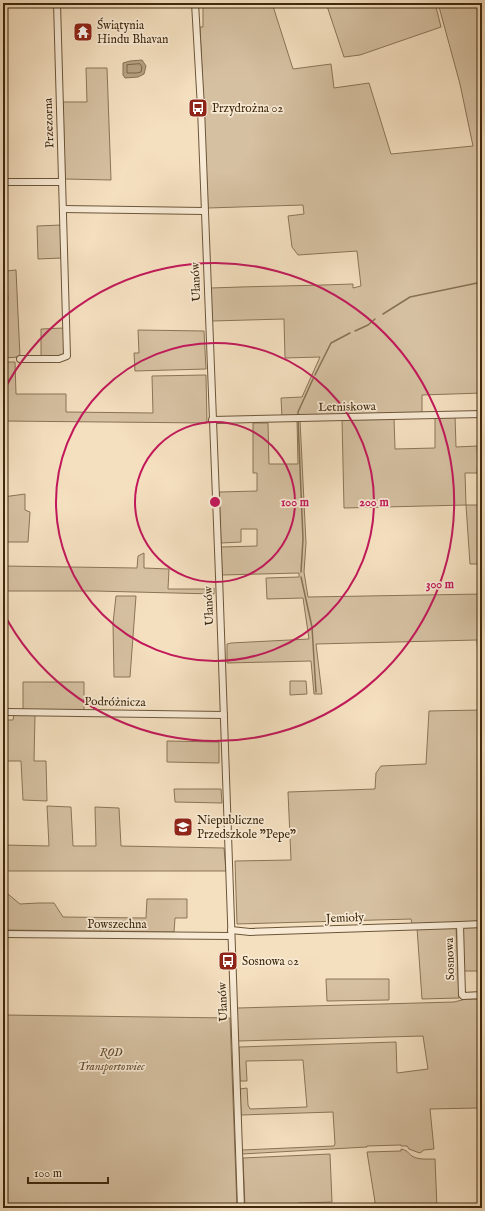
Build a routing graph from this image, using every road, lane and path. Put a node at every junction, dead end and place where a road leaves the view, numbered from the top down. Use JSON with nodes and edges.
{"nodes":[{"id":1,"x":57,"y":3,"type":"edge"},
{"id":2,"x":195,"y":3,"type":"edge"},
{"id":3,"x":3,"y":182,"type":"edge"},
{"id":4,"x":62,"y":182,"type":"junction"},
{"id":5,"x":63,"y":209,"type":"junction"},
{"id":6,"x":204,"y":211,"type":"junction"},
{"id":7,"x":20,"y":360,"type":"dead end"},
{"id":8,"x":482,"y":414,"type":"edge"},
{"id":9,"x":212,"y":420,"type":"junction"},
{"id":10,"x":6,"y":712,"type":"dead end"},
{"id":11,"x":224,"y":715,"type":"junction"},
{"id":12,"x":482,"y":924,"type":"edge"},
{"id":13,"x":460,"y":925,"type":"junction"},
{"id":14,"x":231,"y":933,"type":"junction"},
{"id":15,"x":3,"y":934,"type":"edge"},
{"id":16,"x":482,"y":995,"type":"edge"},
{"id":17,"x":241,"y":1208,"type":"edge"}],
"edges":[{"from":1,"to":4,"type":"street","name":"Przezorna"},
{"from":2,"to":6,"type":"street","name":"Ułanów"},
{"from":3,"to":4,"type":"street"},
{"from":4,"to":5,"type":"street","name":"Przezorna"},
{"from":5,"to":6,"type":"street"},
{"from":5,"to":7,"type":"street","name":"Przezorna"},
{"from":6,"to":9,"type":"street","name":"Ułanów"},
{"from":8,"to":9,"type":"street","name":"Letniskowa"},
{"from":9,"to":11,"type":"street","name":"Ułanów"},
{"from":10,"to":11,"type":"street","name":"Podróżnicza"},
{"from":11,"to":14,"type":"street","name":"Ułanów"},
{"from":12,"to":13,"type":"street","name":"Sosnowa"},
{"from":13,"to":14,"type":"street","name":"Jemioły"},
{"from":13,"to":16,"type":"street","name":"Sosnowa"},
{"from":14,"to":15,"type":"street","name":"Powszechna"},
{"from":14,"to":17,"type":"street","name":"Ułanów"}]}
